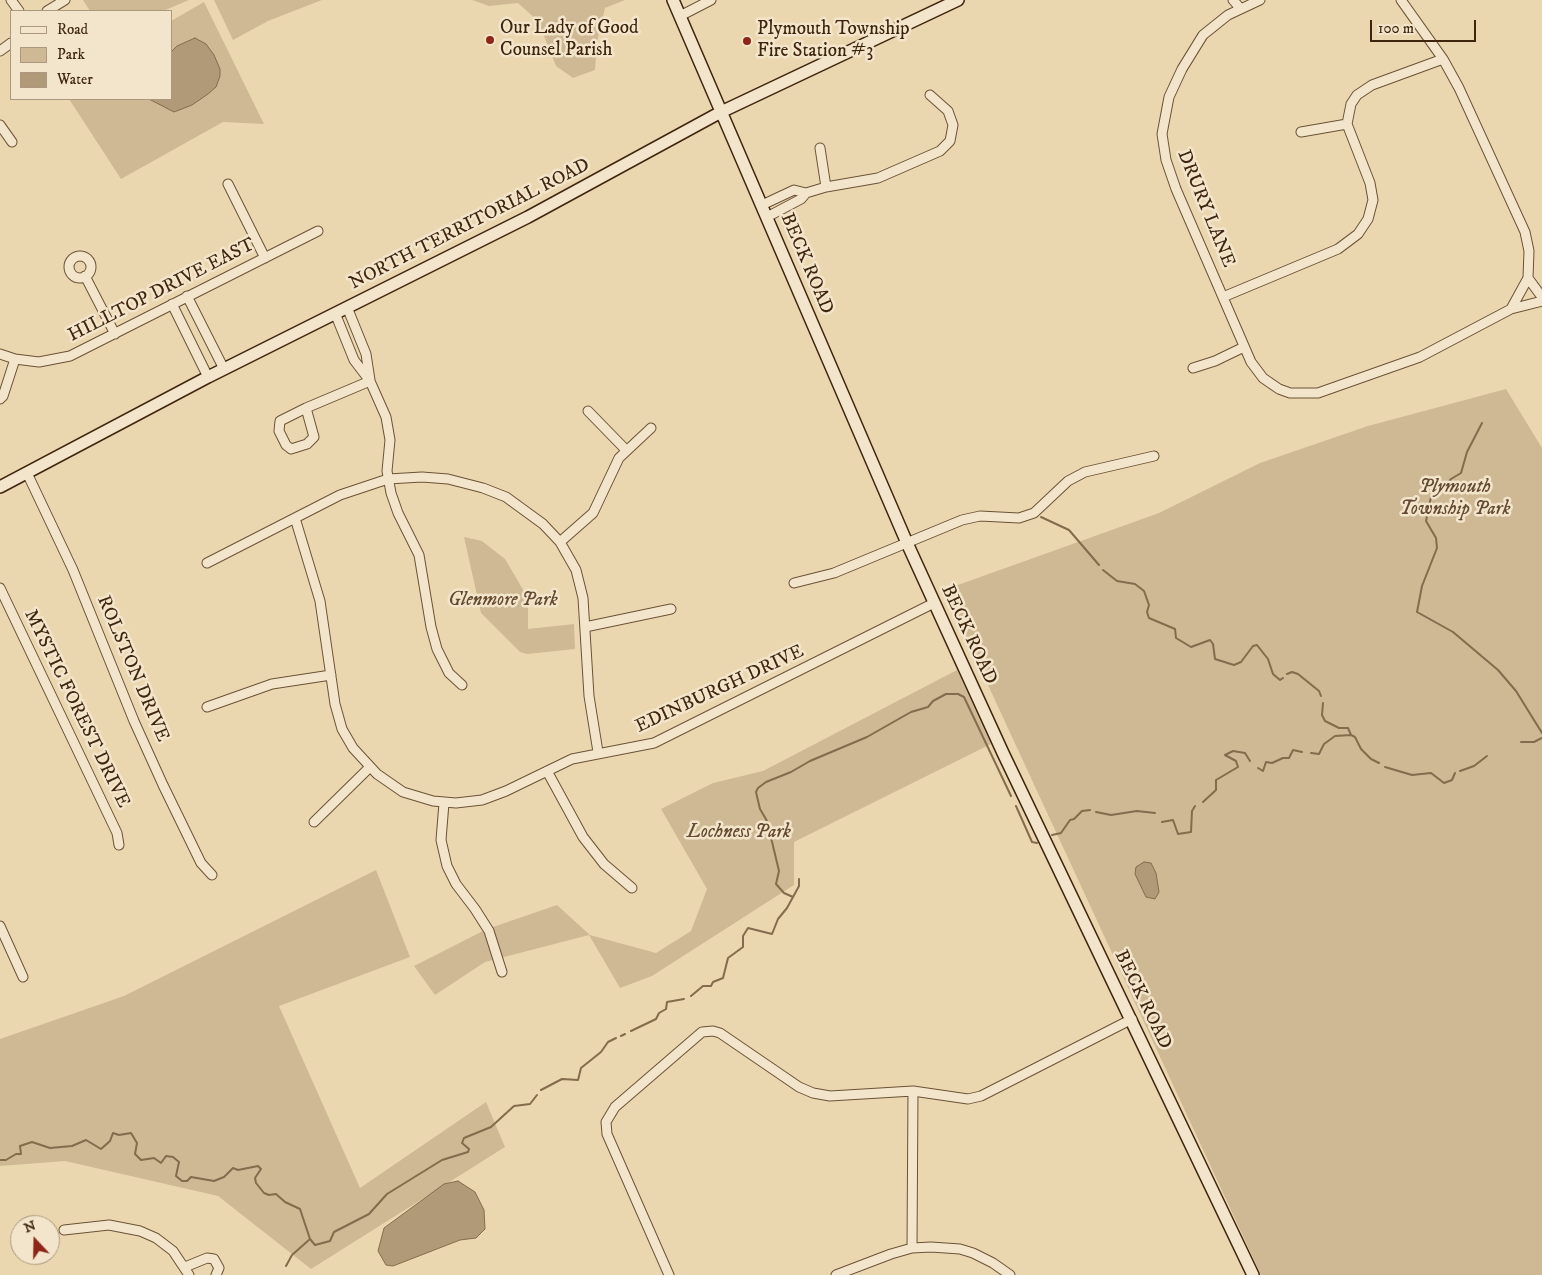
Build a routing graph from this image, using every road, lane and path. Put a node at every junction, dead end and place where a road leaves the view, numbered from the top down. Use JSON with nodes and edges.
{"nodes":[{"id":1,"x":10,"y":0,"type":"edge"},
{"id":2,"x":65,"y":0,"type":"edge"},
{"id":3,"x":672,"y":0,"type":"edge"},
{"id":4,"x":711,"y":0,"type":"edge"},
{"id":5,"x":1233,"y":0,"type":"edge"},
{"id":6,"x":1260,"y":0,"type":"edge"},
{"id":7,"x":1401,"y":0,"type":"edge"},
{"id":8,"x":954,"y":1,"type":"edge"},
{"id":9,"x":938,"y":4,"type":"edge"},
{"id":10,"x":1240,"y":8,"type":"junction"},
{"id":11,"x":18,"y":10,"type":"edge"},
{"id":12,"x":49,"y":10,"type":"edge"},
{"id":13,"x":680,"y":16,"type":"junction"},
{"id":14,"x":1443,"y":59,"type":"junction"},
{"id":15,"x":930,"y":95,"type":"dead end"},
{"id":16,"x":721,"y":112,"type":"junction"},
{"id":17,"x":1347,"y":124,"type":"junction"},
{"id":18,"x":0,"y":125,"type":"edge"},
{"id":19,"x":1300,"y":132,"type":"dead end"},
{"id":20,"x":12,"y":142,"type":"dead end"},
{"id":21,"x":820,"y":148,"type":"dead end"},
{"id":22,"x":228,"y":184,"type":"dead end"},
{"id":23,"x":826,"y":187,"type":"junction"},
{"id":24,"x":806,"y":192,"type":"junction"},
{"id":25,"x":762,"y":205,"type":"junction"},
{"id":26,"x":767,"y":217,"type":"junction"},
{"id":27,"x":318,"y":231,"type":"dead end"},
{"id":28,"x":265,"y":258,"type":"junction"},
{"id":29,"x":85,"y":276,"type":"dead end"},
{"id":30,"x":1528,"y":278,"type":"junction"},
{"id":31,"x":187,"y":296,"type":"junction"},
{"id":32,"x":1223,"y":297,"type":"junction"},
{"id":33,"x":1542,"y":297,"type":"edge"},
{"id":34,"x":1542,"y":301,"type":"edge"},
{"id":35,"x":172,"y":304,"type":"junction"},
{"id":36,"x":347,"y":307,"type":"junction"},
{"id":37,"x":1512,"y":310,"type":"junction"},
{"id":38,"x":335,"y":313,"type":"junction"},
{"id":39,"x":114,"y":334,"type":"junction"},
{"id":40,"x":1244,"y":346,"type":"junction"},
{"id":41,"x":0,"y":354,"type":"edge"},
{"id":42,"x":15,"y":359,"type":"junction"},
{"id":43,"x":1194,"y":368,"type":"dead end"},
{"id":44,"x":224,"y":369,"type":"junction"},
{"id":45,"x":208,"y":377,"type":"junction"},
{"id":46,"x":370,"y":381,"type":"junction"},
{"id":47,"x":0,"y":399,"type":"edge"},
{"id":48,"x":306,"y":408,"type":"junction"},
{"id":49,"x":588,"y":411,"type":"dead end"},
{"id":50,"x":651,"y":428,"type":"dead end"},
{"id":51,"x":626,"y":450,"type":"junction"},
{"id":52,"x":1154,"y":456,"type":"dead end"},
{"id":53,"x":27,"y":472,"type":"junction"},
{"id":54,"x":388,"y":480,"type":"junction"},
{"id":55,"x":0,"y":487,"type":"edge"},
{"id":56,"x":295,"y":518,"type":"junction"},
{"id":57,"x":560,"y":542,"type":"junction"},
{"id":58,"x":907,"y":543,"type":"junction"},
{"id":59,"x":207,"y":563,"type":"dead end"},
{"id":60,"x":794,"y":582,"type":"dead end"},
{"id":61,"x":0,"y":588,"type":"edge"},
{"id":62,"x":934,"y":603,"type":"junction"},
{"id":63,"x":671,"y":609,"type":"dead end"},
{"id":64,"x":585,"y":628,"type":"junction"},
{"id":65,"x":331,"y":675,"type":"junction"},
{"id":66,"x":462,"y":685,"type":"dead end"},
{"id":67,"x":207,"y":708,"type":"dead end"},
{"id":68,"x":598,"y":752,"type":"junction"},
{"id":69,"x":369,"y":768,"type":"junction"},
{"id":70,"x":547,"y":771,"type":"junction"},
{"id":71,"x":444,"y":803,"type":"junction"},
{"id":72,"x":314,"y":822,"type":"dead end"},
{"id":73,"x":119,"y":845,"type":"dead end"},
{"id":74,"x":212,"y":875,"type":"dead end"},
{"id":75,"x":632,"y":888,"type":"dead end"},
{"id":76,"x":0,"y":926,"type":"edge"},
{"id":77,"x":502,"y":972,"type":"dead end"},
{"id":78,"x":24,"y":977,"type":"dead end"},
{"id":79,"x":1132,"y":1019,"type":"junction"},
{"id":80,"x":913,"y":1092,"type":"junction"},
{"id":81,"x":64,"y":1230,"type":"dead end"},
{"id":82,"x":912,"y":1248,"type":"junction"},
{"id":83,"x":187,"y":1271,"type":"edge"},
{"id":84,"x":216,"y":1275,"type":"edge"},
{"id":85,"x":669,"y":1275,"type":"edge"},
{"id":86,"x":836,"y":1275,"type":"edge"},
{"id":87,"x":1010,"y":1275,"type":"edge"},
{"id":88,"x":1253,"y":1275,"type":"edge"}],
"edges":[{"from":1,"to":11,"type":"street"},
{"from":2,"to":12,"type":"street"},
{"from":3,"to":13,"type":"main road","name":"BECK ROAD"},
{"from":4,"to":13,"type":"street"},
{"from":5,"to":10,"type":"street"},
{"from":6,"to":10,"type":"street","name":"DRURY LANE"},
{"from":7,"to":14,"type":"street"},
{"from":8,"to":9,"type":"main road","name":"NORTH TERRITORIAL ROAD"},
{"from":9,"to":16,"type":"main road","name":"NORTH TERRITORIAL ROAD"},
{"from":10,"to":32,"type":"street","name":"DRURY LANE"},
{"from":13,"to":16,"type":"main road","name":"BECK ROAD"},
{"from":14,"to":17,"type":"street"},
{"from":14,"to":30,"type":"street"},
{"from":15,"to":23,"type":"street"},
{"from":16,"to":25,"type":"main road","name":"BECK ROAD"},
{"from":16,"to":36,"type":"main road","name":"NORTH TERRITORIAL ROAD"},
{"from":17,"to":19,"type":"street"},
{"from":17,"to":32,"type":"street"},
{"from":18,"to":20,"type":"street"},
{"from":21,"to":23,"type":"street"},
{"from":22,"to":28,"type":"street"},
{"from":23,"to":24,"type":"street"},
{"from":24,"to":25,"type":"street"},
{"from":24,"to":26,"type":"street"},
{"from":25,"to":26,"type":"main road","name":"BECK ROAD"},
{"from":26,"to":58,"type":"main road","name":"BECK ROAD"},
{"from":27,"to":28,"type":"street","name":"HILLTOP DRIVE EAST"},
{"from":28,"to":31,"type":"street","name":"HILLTOP DRIVE EAST"},
{"from":29,"to":39,"type":"street"},
{"from":30,"to":33,"type":"street"},
{"from":30,"to":37,"type":"street"},
{"from":31,"to":35,"type":"street","name":"HILLTOP DRIVE EAST"},
{"from":31,"to":44,"type":"street"},
{"from":32,"to":40,"type":"street","name":"DRURY LANE"},
{"from":34,"to":37,"type":"street"},
{"from":35,"to":39,"type":"street","name":"HILLTOP DRIVE EAST"},
{"from":35,"to":45,"type":"street"},
{"from":36,"to":38,"type":"main road","name":"NORTH TERRITORIAL ROAD"},
{"from":36,"to":46,"type":"street"},
{"from":37,"to":40,"type":"street","name":"DRURY LANE"},
{"from":38,"to":44,"type":"main road","name":"NORTH TERRITORIAL ROAD"},
{"from":38,"to":46,"type":"street"},
{"from":39,"to":42,"type":"street","name":"HILLTOP DRIVE EAST"},
{"from":40,"to":43,"type":"street"},
{"from":41,"to":42,"type":"street","name":"HILLTOP DRIVE EAST"},
{"from":42,"to":47,"type":"street"},
{"from":44,"to":45,"type":"main road","name":"NORTH TERRITORIAL ROAD"},
{"from":45,"to":53,"type":"main road","name":"NORTH TERRITORIAL ROAD"},
{"from":46,"to":48,"type":"street"},
{"from":46,"to":54,"type":"street"},
{"from":48,"to":48,"type":"street"},
{"from":49,"to":51,"type":"street"},
{"from":50,"to":51,"type":"street"},
{"from":51,"to":57,"type":"street"},
{"from":52,"to":58,"type":"street"},
{"from":53,"to":55,"type":"main road","name":"NORTH TERRITORIAL ROAD"},
{"from":53,"to":74,"type":"street","name":"ROLSTON DRIVE"},
{"from":54,"to":56,"type":"street"},
{"from":54,"to":57,"type":"street"},
{"from":54,"to":66,"type":"street"},
{"from":56,"to":59,"type":"street"},
{"from":56,"to":65,"type":"street","name":"EDINBURGH DRIVE"},
{"from":57,"to":64,"type":"street"},
{"from":58,"to":60,"type":"street"},
{"from":58,"to":62,"type":"main road","name":"BECK ROAD"},
{"from":61,"to":73,"type":"street","name":"MYSTIC FOREST DRIVE"},
{"from":62,"to":68,"type":"street","name":"EDINBURGH DRIVE"},
{"from":62,"to":79,"type":"main road","name":"BECK ROAD"},
{"from":63,"to":64,"type":"street"},
{"from":64,"to":68,"type":"street"},
{"from":65,"to":67,"type":"street"},
{"from":65,"to":69,"type":"street","name":"EDINBURGH DRIVE"},
{"from":68,"to":70,"type":"street","name":"EDINBURGH DRIVE"},
{"from":69,"to":71,"type":"street","name":"EDINBURGH DRIVE"},
{"from":69,"to":72,"type":"street"},
{"from":70,"to":71,"type":"street","name":"EDINBURGH DRIVE"},
{"from":70,"to":75,"type":"street"},
{"from":71,"to":77,"type":"street"},
{"from":76,"to":78,"type":"street"},
{"from":79,"to":80,"type":"street"},
{"from":79,"to":88,"type":"main road","name":"BECK ROAD"},
{"from":80,"to":82,"type":"street"},
{"from":80,"to":85,"type":"street"},
{"from":81,"to":83,"type":"street"},
{"from":82,"to":86,"type":"street"},
{"from":82,"to":87,"type":"street"},
{"from":83,"to":84,"type":"street"}]}
